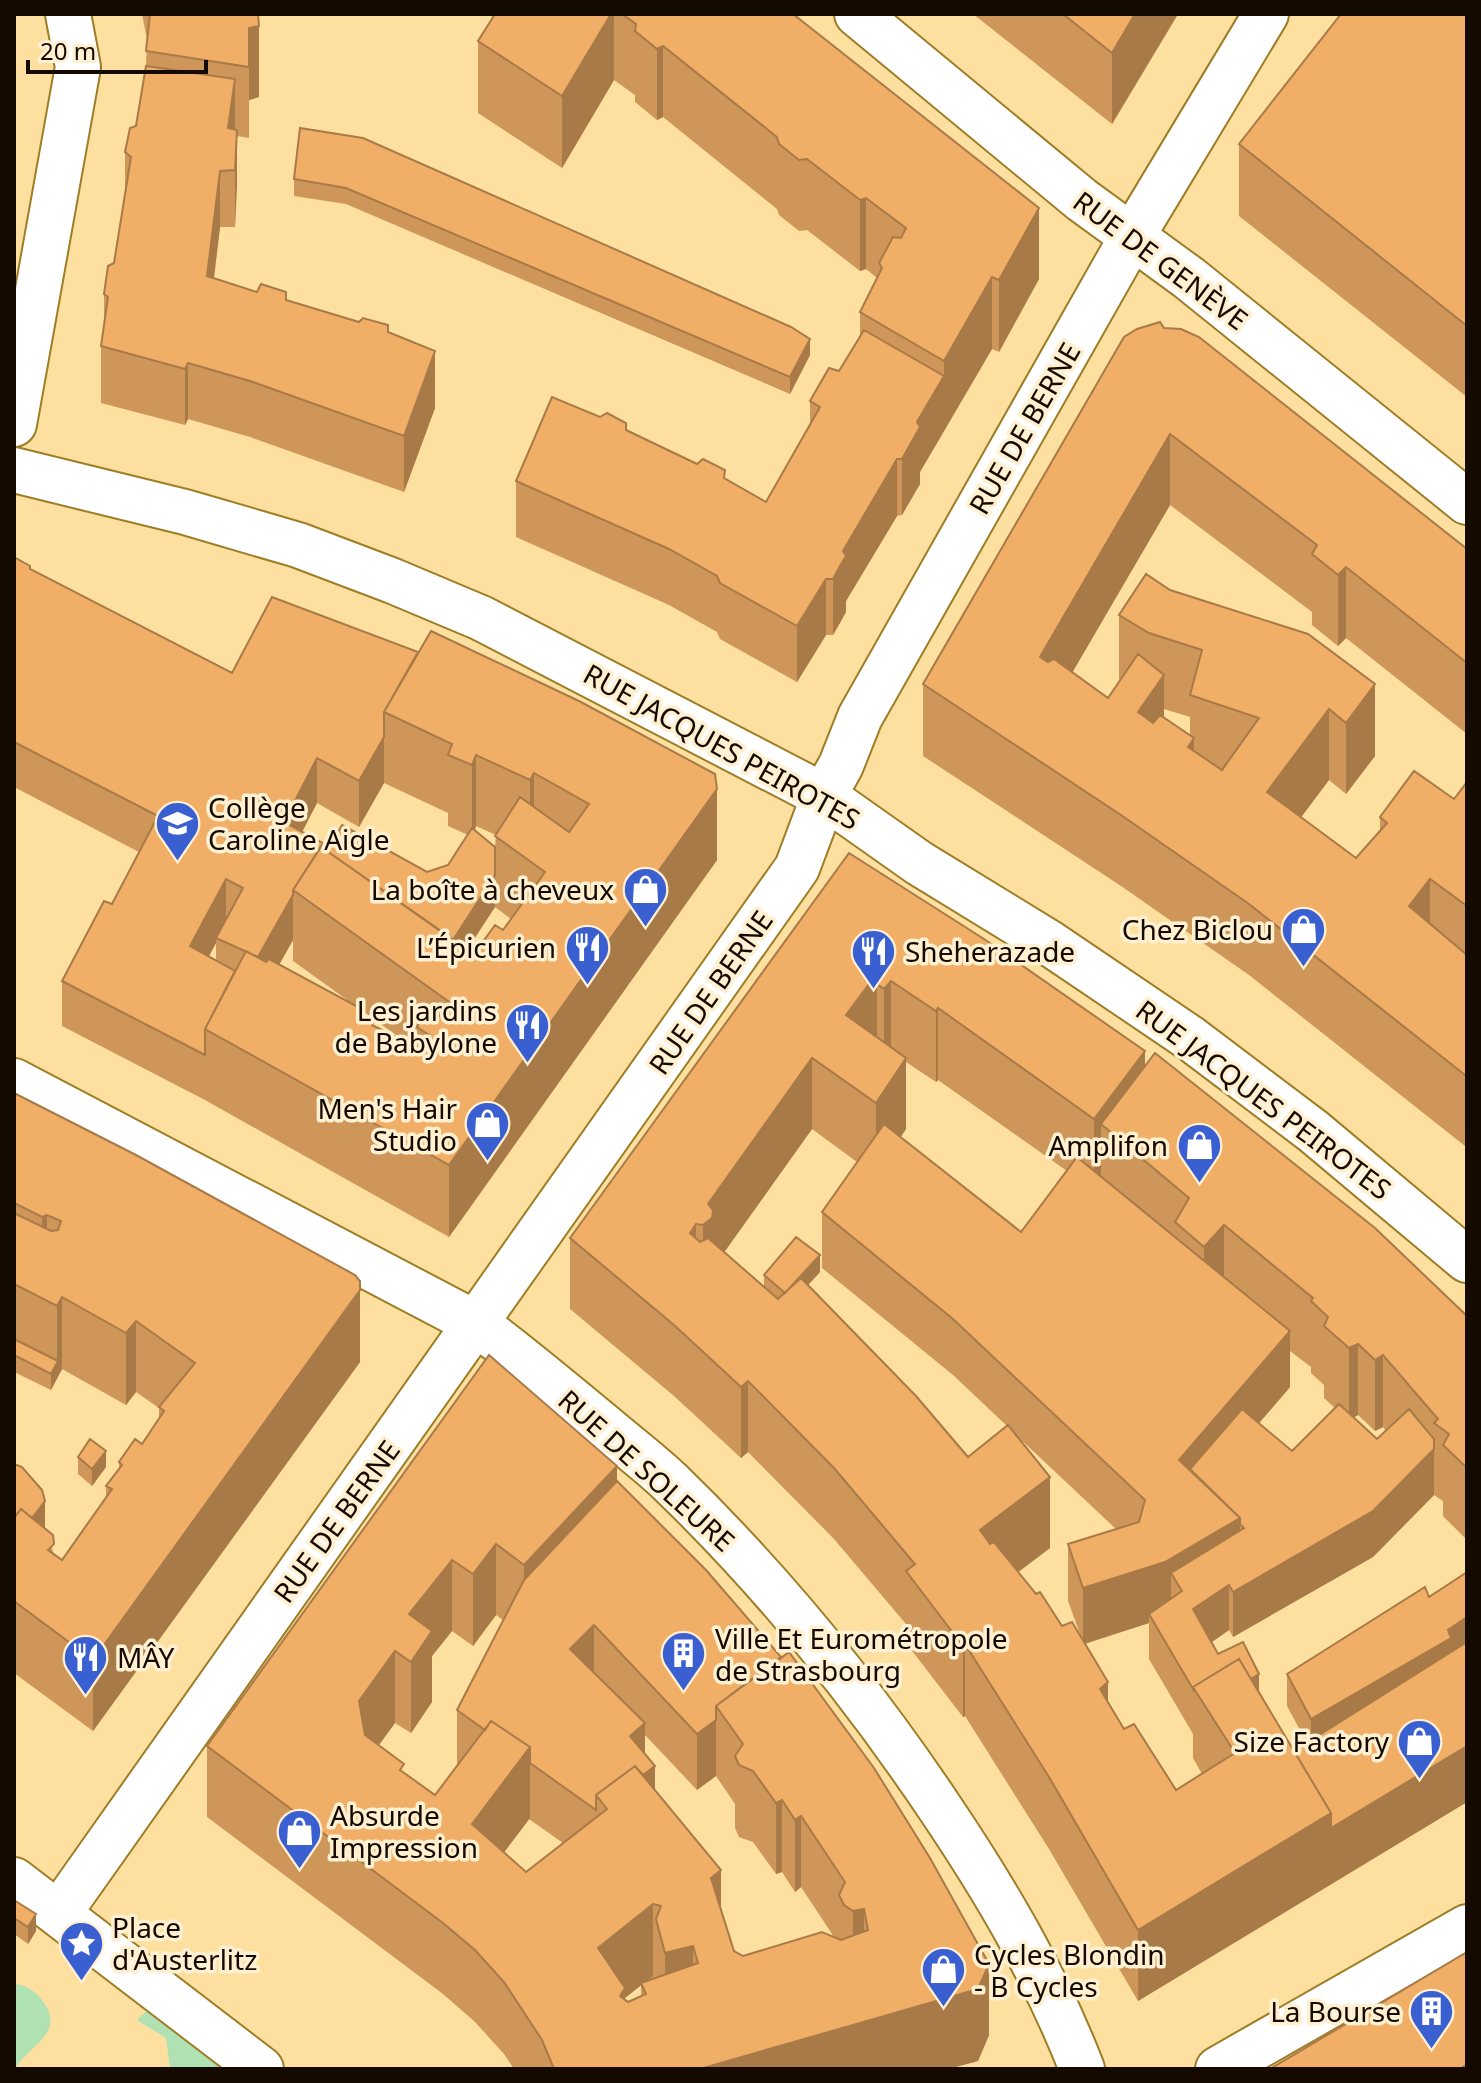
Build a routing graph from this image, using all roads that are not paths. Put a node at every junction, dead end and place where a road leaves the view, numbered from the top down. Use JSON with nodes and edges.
{"nodes":[{"id":1,"x":68,"y":14,"type":"edge"},
{"id":2,"x":857,"y":14,"type":"edge"},
{"id":3,"x":1266,"y":14,"type":"edge"},
{"id":4,"x":1133,"y":235,"type":"junction"},
{"id":5,"x":14,"y":424,"type":"edge"},
{"id":6,"x":14,"y":470,"type":"edge"},
{"id":7,"x":1467,"y":502,"type":"edge"},
{"id":8,"x":824,"y":796,"type":"junction"},
{"id":9,"x":14,"y":1081,"type":"edge"},
{"id":10,"x":1464,"y":1251,"type":"edge"},
{"id":11,"x":477,"y":1324,"type":"junction"},
{"id":12,"x":14,"y":1880,"type":"edge"},
{"id":13,"x":59,"y":1913,"type":"junction"},
{"id":14,"x":1467,"y":1927,"type":"edge"},
{"id":15,"x":261,"y":2069,"type":"edge"},
{"id":16,"x":1082,"y":2069,"type":"edge"},
{"id":17,"x":1218,"y":2069,"type":"edge"}],
"edges":[{"from":1,"to":5,"type":"street"},
{"from":2,"to":4,"type":"street","name":"RUE DE GENÈVE"},
{"from":3,"to":4,"type":"street","name":"RUE DE BERNE"},
{"from":4,"to":7,"type":"street","name":"RUE DE GENÈVE"},
{"from":4,"to":8,"type":"street","name":"RUE DE BERNE"},
{"from":6,"to":8,"type":"street","name":"RUE JACQUES PEIROTES"},
{"from":8,"to":10,"type":"street","name":"RUE JACQUES PEIROTES"},
{"from":8,"to":11,"type":"street","name":"RUE DE BERNE"},
{"from":9,"to":11,"type":"street","name":"RUE DE SOLEURE"},
{"from":11,"to":13,"type":"street","name":"RUE DE BERNE"},
{"from":11,"to":16,"type":"street","name":"RUE DE SOLEURE"},
{"from":12,"to":13,"type":"street"},
{"from":13,"to":15,"type":"street"},
{"from":14,"to":17,"type":"street"}]}
